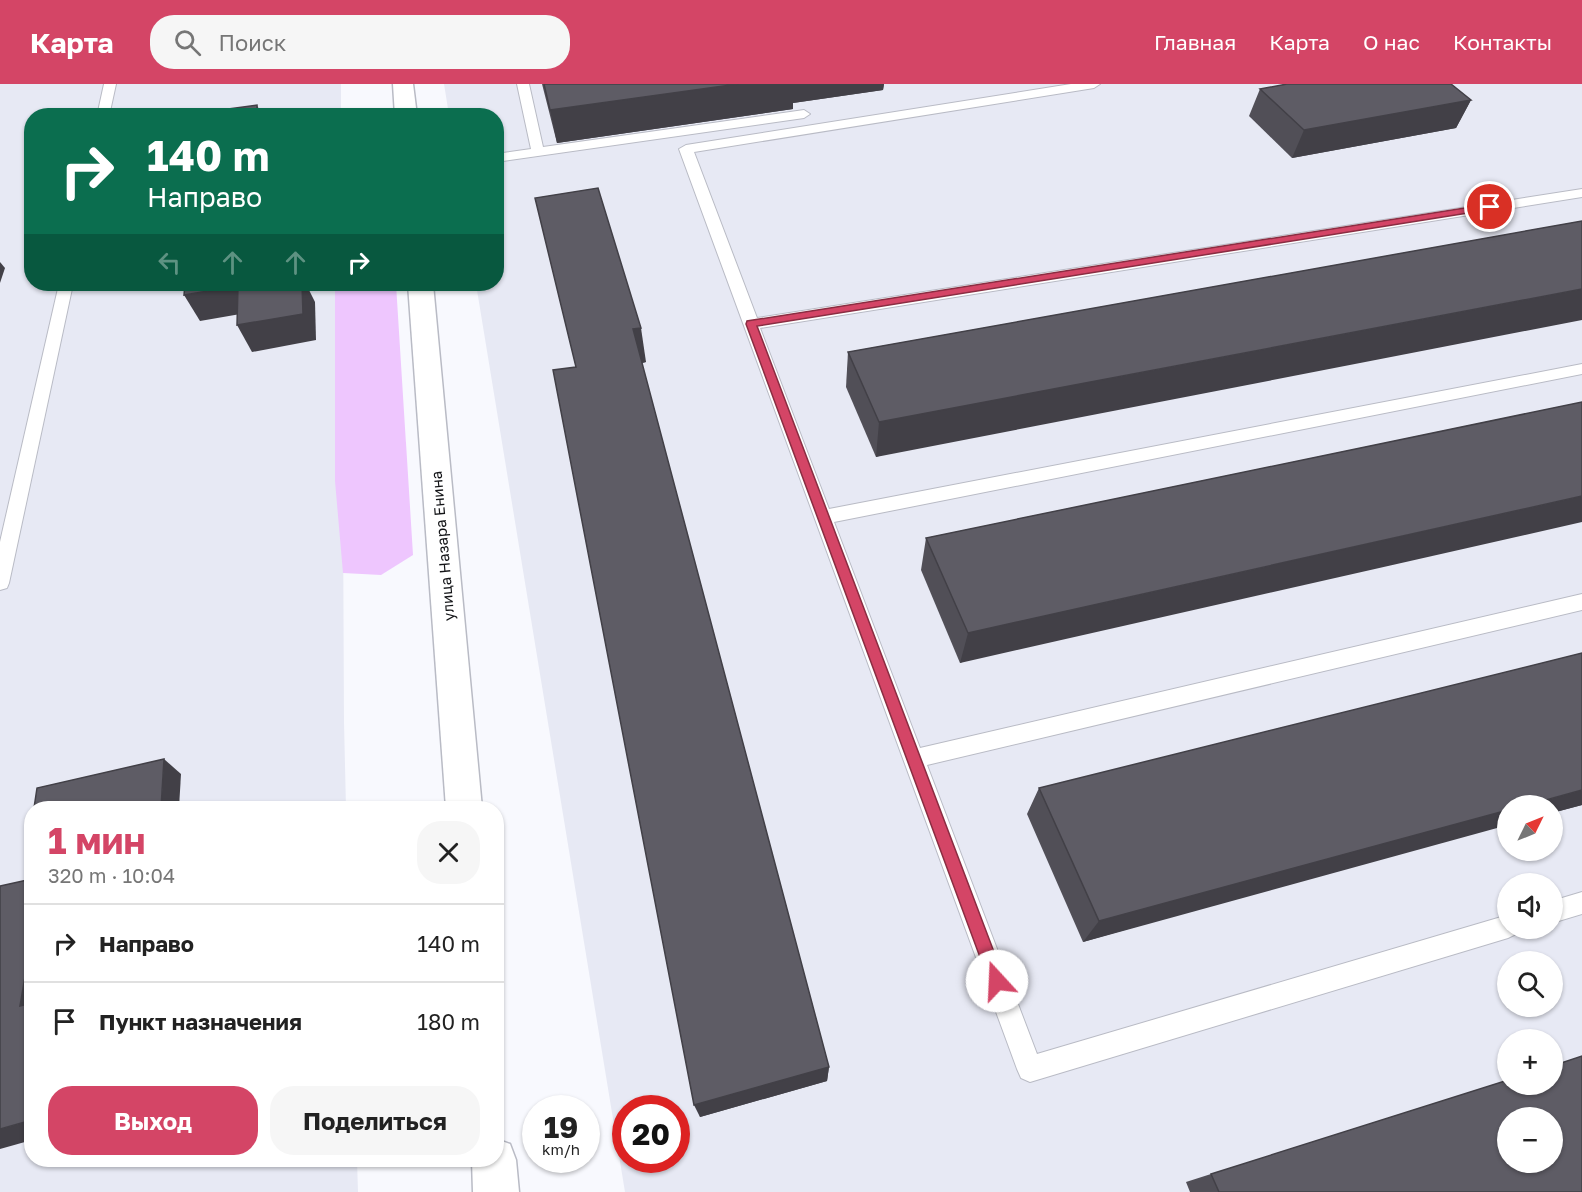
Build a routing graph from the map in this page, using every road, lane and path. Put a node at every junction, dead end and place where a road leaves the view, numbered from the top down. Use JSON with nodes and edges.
{"nodes":[{"id":1,"x":110,"y":84,"type":"edge"},
{"id":2,"x":403,"y":84,"type":"edge"},
{"id":3,"x":523,"y":84,"type":"edge"},
{"id":4,"x":1094,"y":84,"type":"edge"},
{"id":5,"x":105,"y":108,"type":"edge"},
{"id":6,"x":405,"y":108,"type":"edge"},
{"id":7,"x":804,"y":114,"type":"dead end"},
{"id":8,"x":538,"y":152,"type":"junction"},
{"id":9,"x":504,"y":157,"type":"edge"},
{"id":10,"x":1582,"y":193,"type":"edge"},
{"id":11,"x":64,"y":291,"type":"edge"},
{"id":12,"x":421,"y":291,"type":"edge"},
{"id":13,"x":751,"y":324,"type":"junction"},
{"id":14,"x":1582,"y":369,"type":"edge"},
{"id":15,"x":823,"y":517,"type":"junction"},
{"id":16,"x":0,"y":583,"type":"edge"},
{"id":17,"x":1582,"y":602,"type":"edge"},
{"id":18,"x":914,"y":759,"type":"junction"},
{"id":19,"x":463,"y":801,"type":"edge"},
{"id":20,"x":1582,"y":903,"type":"edge"},
{"id":21,"x":1563,"y":909,"type":"edge"},
{"id":22,"x":1497,"y":929,"type":"edge"},
{"id":23,"x":494,"y":1167,"type":"edge"},
{"id":24,"x":496,"y":1192,"type":"edge"}],
"edges":[{"from":1,"to":5,"type":"lane"},
{"from":2,"to":6,"type":"main road"},
{"from":3,"to":8,"type":"lane"},
{"from":4,"to":13,"type":"lane"},
{"from":7,"to":8,"type":"lane"},
{"from":8,"to":9,"type":"lane"},
{"from":10,"to":13,"type":"lane"},
{"from":11,"to":16,"type":"lane"},
{"from":12,"to":19,"type":"main road","name":"улица Назара Енина"},
{"from":13,"to":15,"type":"lane"},
{"from":14,"to":15,"type":"lane"},
{"from":15,"to":18,"type":"lane"},
{"from":17,"to":18,"type":"lane"},
{"from":18,"to":22,"type":"lane"},
{"from":20,"to":21,"type":"lane"},
{"from":23,"to":24,"type":"main road"}]}
